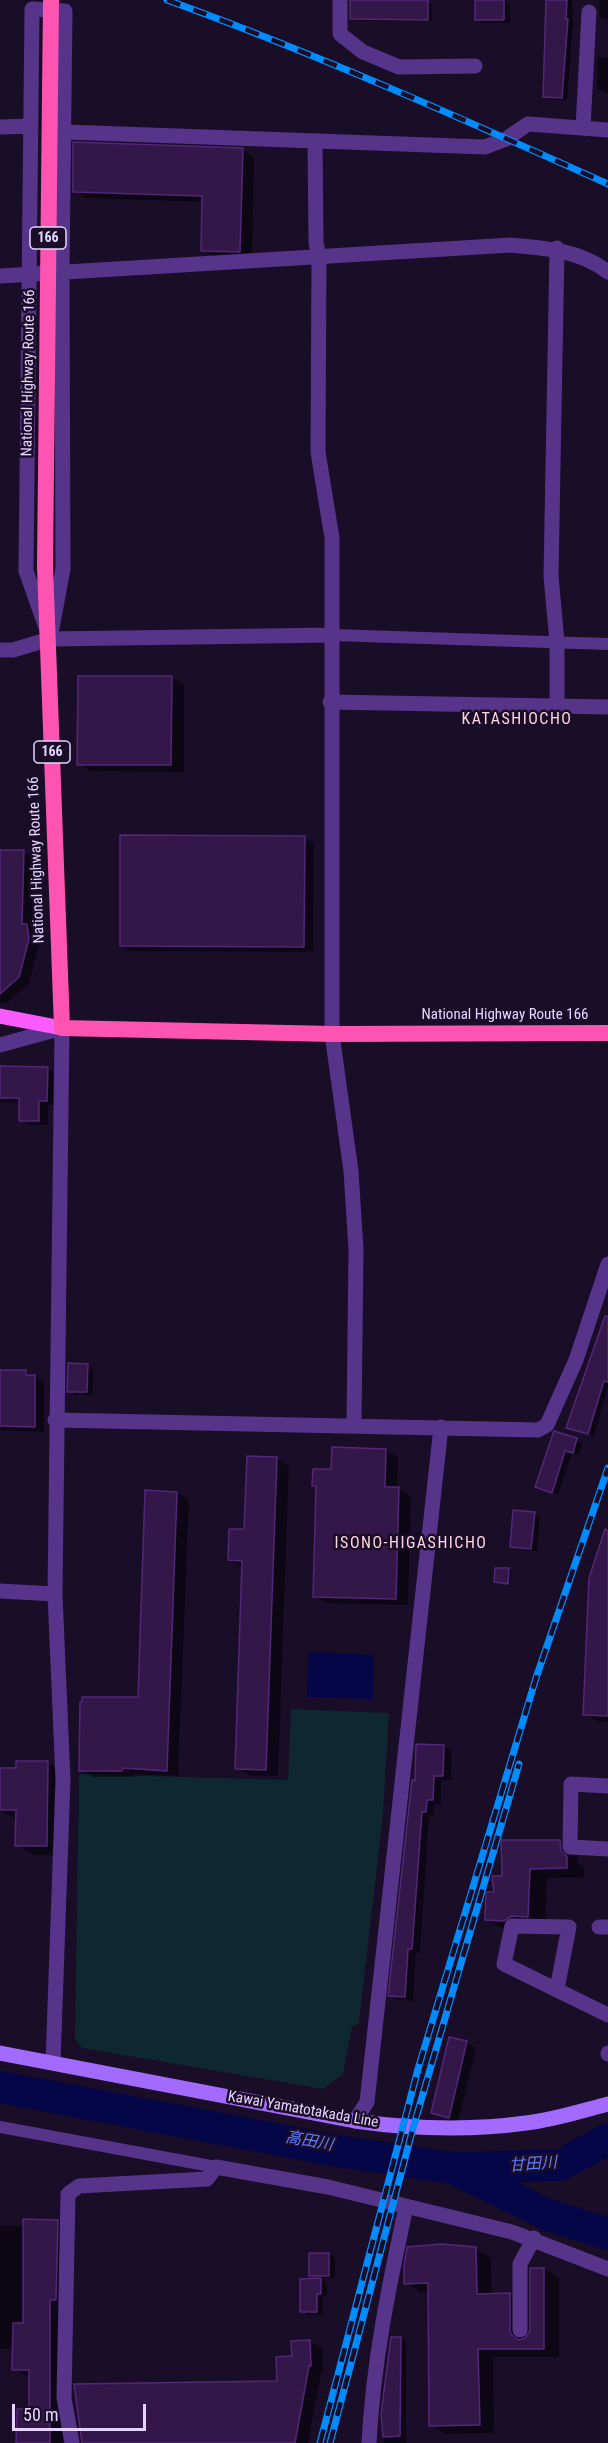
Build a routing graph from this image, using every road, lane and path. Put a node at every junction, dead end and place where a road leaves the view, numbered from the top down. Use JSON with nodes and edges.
{"nodes":[{"id":1,"x":51,"y":0,"type":"edge"},
{"id":2,"x":340,"y":0,"type":"edge"},
{"id":3,"x":589,"y":12,"type":"dead end"},
{"id":4,"x":475,"y":66,"type":"dead end"},
{"id":5,"x":0,"y":126,"type":"edge"},
{"id":6,"x":31,"y":126,"type":"junction"},
{"id":7,"x":583,"y":128,"type":"junction"},
{"id":8,"x":608,"y":130,"type":"edge"},
{"id":9,"x":65,"y":132,"type":"junction"},
{"id":10,"x":315,"y":141,"type":"junction"},
{"id":11,"x":556,"y":249,"type":"junction"},
{"id":12,"x":319,"y":255,"type":"junction"},
{"id":13,"x":62,"y":271,"type":"junction"},
{"id":14,"x":608,"y":272,"type":"edge"},
{"id":15,"x":28,"y":275,"type":"junction"},
{"id":16,"x":0,"y":276,"type":"edge"},
{"id":17,"x":333,"y":635,"type":"junction"},
{"id":18,"x":50,"y":639,"type":"junction"},
{"id":19,"x":557,"y":642,"type":"junction"},
{"id":20,"x":608,"y":644,"type":"edge"},
{"id":21,"x":0,"y":650,"type":"edge"},
{"id":22,"x":330,"y":702,"type":"junction"},
{"id":23,"x":557,"y":704,"type":"junction"},
{"id":24,"x":608,"y":707,"type":"edge"},
{"id":25,"x":0,"y":1016,"type":"edge"},
{"id":26,"x":62,"y":1028,"type":"junction"},
{"id":27,"x":608,"y":1033,"type":"edge"},
{"id":28,"x":332,"y":1034,"type":"junction"},
{"id":29,"x":0,"y":1045,"type":"edge"},
{"id":30,"x":608,"y":1264,"type":"edge"},
{"id":31,"x":56,"y":1420,"type":"junction"},
{"id":32,"x":354,"y":1425,"type":"junction"},
{"id":33,"x":441,"y":1427,"type":"junction"},
{"id":34,"x":0,"y":1591,"type":"edge"},
{"id":35,"x":56,"y":1594,"type":"junction"},
{"id":36,"x":608,"y":1786,"type":"edge"},
{"id":37,"x":608,"y":1849,"type":"edge"},
{"id":38,"x":556,"y":1989,"type":"junction"},
{"id":39,"x":608,"y":2015,"type":"edge"},
{"id":40,"x":0,"y":2053,"type":"edge"},
{"id":41,"x":53,"y":2063,"type":"junction"},
{"id":42,"x":608,"y":2104,"type":"edge"},
{"id":43,"x":355,"y":2121,"type":"junction"},
{"id":44,"x":0,"y":2127,"type":"edge"},
{"id":45,"x":216,"y":2167,"type":"junction"},
{"id":46,"x":406,"y":2206,"type":"junction"},
{"id":47,"x":534,"y":2238,"type":"junction"},
{"id":48,"x":608,"y":2269,"type":"edge"},
{"id":49,"x":520,"y":2330,"type":"dead end"},
{"id":50,"x":72,"y":2443,"type":"edge"},
{"id":51,"x":369,"y":2443,"type":"edge"}],
"edges":[{"from":1,"to":18,"type":"highway","name":"National Highway Route 166","number":"166"},
{"from":2,"to":4,"type":"street"},
{"from":3,"to":7,"type":"street"},
{"from":5,"to":6,"type":"street"},
{"from":6,"to":9,"type":"street"},
{"from":6,"to":15,"type":"street"},
{"from":7,"to":8,"type":"street"},
{"from":7,"to":10,"type":"street"},
{"from":9,"to":10,"type":"street"},
{"from":9,"to":13,"type":"street"},
{"from":10,"to":12,"type":"street"},
{"from":11,"to":12,"type":"street"},
{"from":11,"to":14,"type":"street"},
{"from":11,"to":19,"type":"street"},
{"from":12,"to":13,"type":"street"},
{"from":12,"to":17,"type":"street"},
{"from":13,"to":15,"type":"street"},
{"from":13,"to":18,"type":"street"},
{"from":15,"to":16,"type":"street"},
{"from":15,"to":18,"type":"street"},
{"from":17,"to":18,"type":"street"},
{"from":17,"to":19,"type":"street"},
{"from":17,"to":22,"type":"street"},
{"from":18,"to":21,"type":"street"},
{"from":18,"to":26,"type":"highway","name":"National Highway Route 166","number":"166"},
{"from":19,"to":20,"type":"street"},
{"from":19,"to":23,"type":"street"},
{"from":22,"to":23,"type":"street"},
{"from":22,"to":28,"type":"street"},
{"from":23,"to":24,"type":"street"},
{"from":25,"to":26,"type":"main road"},
{"from":26,"to":28,"type":"highway","name":"National Highway Route 166"},
{"from":26,"to":29,"type":"street"},
{"from":26,"to":31,"type":"street"},
{"from":27,"to":28,"type":"highway","name":"National Highway Route 166"},
{"from":28,"to":32,"type":"street"},
{"from":30,"to":33,"type":"street"},
{"from":31,"to":32,"type":"street"},
{"from":31,"to":35,"type":"street"},
{"from":32,"to":33,"type":"street"},
{"from":33,"to":43,"type":"street"},
{"from":34,"to":35,"type":"street"},
{"from":35,"to":41,"type":"street"},
{"from":36,"to":37,"type":"street"},
{"from":38,"to":38,"type":"street"},
{"from":38,"to":39,"type":"street"},
{"from":40,"to":41,"type":"main road","name":"Kawai Yamatotakada Line"},
{"from":41,"to":43,"type":"main road","name":"Kawai Yamatotakada Line"},
{"from":42,"to":43,"type":"main road","name":"Kawai Yamatotakada Line"},
{"from":44,"to":45,"type":"street"},
{"from":45,"to":46,"type":"street"},
{"from":45,"to":50,"type":"street"},
{"from":46,"to":47,"type":"street"},
{"from":46,"to":51,"type":"street"},
{"from":47,"to":48,"type":"street"},
{"from":47,"to":49,"type":"street"}]}
